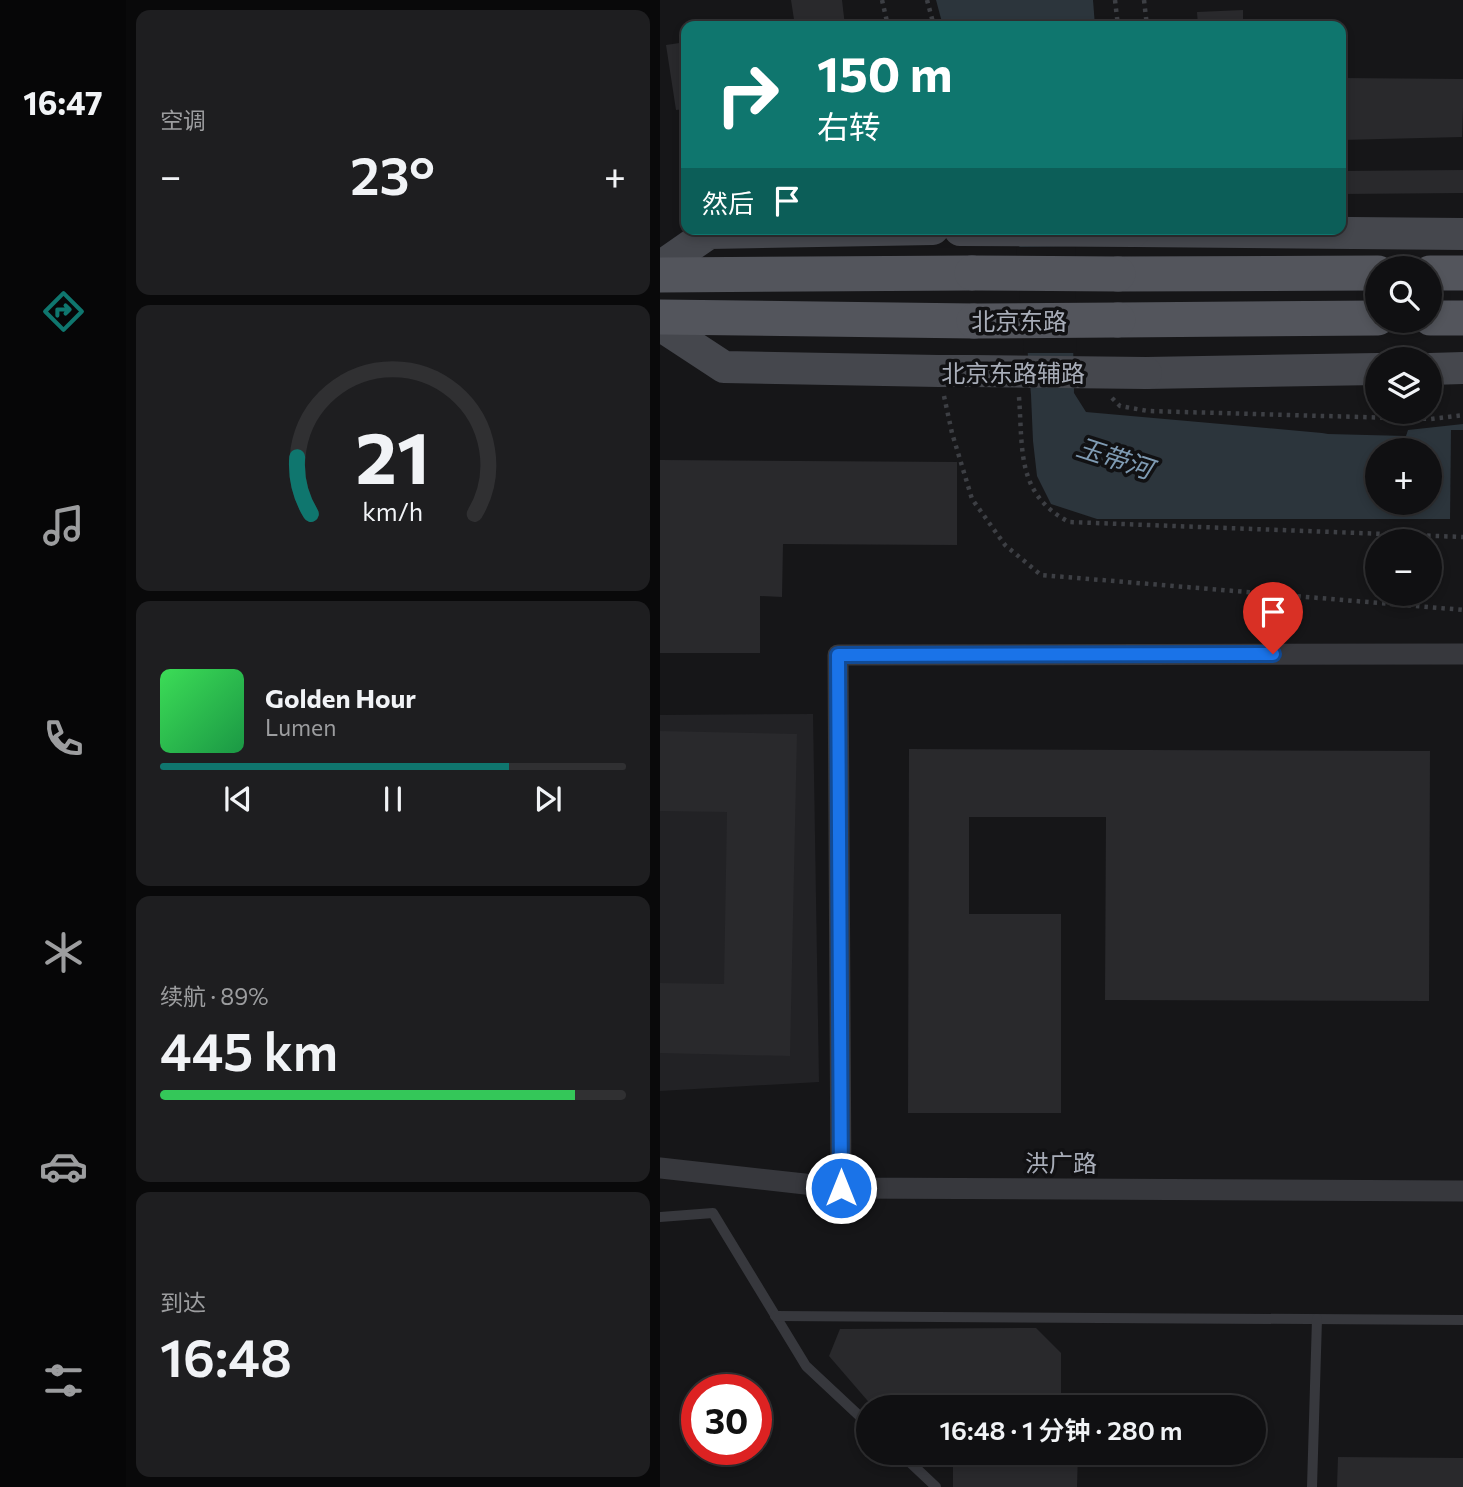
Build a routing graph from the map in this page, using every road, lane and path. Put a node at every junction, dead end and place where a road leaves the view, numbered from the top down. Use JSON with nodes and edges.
{"nodes":[{"id":1,"x":882,"y":0,"type":"edge"},
{"id":2,"x":927,"y":0,"type":"edge"},
{"id":3,"x":1115,"y":0,"type":"edge"},
{"id":4,"x":1144,"y":0,"type":"edge"},
{"id":5,"x":887,"y":21,"type":"edge"},
{"id":6,"x":933,"y":21,"type":"edge"},
{"id":7,"x":1117,"y":21,"type":"edge"},
{"id":8,"x":1146,"y":21,"type":"edge"},
{"id":9,"x":1346,"y":233,"type":"edge"},
{"id":10,"x":1463,"y":234,"type":"edge"},
{"id":11,"x":707,"y":235,"type":"edge"},
{"id":12,"x":660,"y":267,"type":"edge"},
{"id":13,"x":1365,"y":273,"type":"edge"},
{"id":14,"x":1442,"y":273,"type":"edge"},
{"id":15,"x":1463,"y":273,"type":"edge"},
{"id":16,"x":660,"y":275,"type":"edge"},
{"id":17,"x":660,"y":317,"type":"edge"},
{"id":18,"x":1365,"y":318,"type":"edge"},
{"id":19,"x":1442,"y":318,"type":"edge"},
{"id":20,"x":1463,"y":318,"type":"edge"},
{"id":21,"x":660,"y":325,"type":"edge"},
{"id":22,"x":1463,"y":368,"type":"edge"},
{"id":23,"x":1365,"y":369,"type":"edge"},
{"id":24,"x":1442,"y":369,"type":"edge"},
{"id":25,"x":939,"y":371,"type":"junction"},
{"id":26,"x":1019,"y":387,"type":"dead end"},
{"id":27,"x":1463,"y":537,"type":"edge"},
{"id":28,"x":1463,"y":610,"type":"edge"},
{"id":29,"x":1463,"y":654,"type":"edge"},
{"id":30,"x":660,"y":1168,"type":"edge"},
{"id":31,"x":841,"y":1188,"type":"junction"},
{"id":32,"x":1463,"y":1191,"type":"edge"},
{"id":33,"x":660,"y":1217,"type":"edge"},
{"id":34,"x":775,"y":1315,"type":"junction"},
{"id":35,"x":1317,"y":1319,"type":"junction"},
{"id":36,"x":1463,"y":1320,"type":"edge"},
{"id":37,"x":856,"y":1413,"type":"edge"},
{"id":38,"x":913,"y":1465,"type":"edge"},
{"id":39,"x":936,"y":1487,"type":"edge"},
{"id":40,"x":1312,"y":1487,"type":"edge"}],
"edges":[{"from":1,"to":5,"type":"path"},
{"from":2,"to":6,"type":"path"},
{"from":3,"to":7,"type":"path"},
{"from":4,"to":8,"type":"path"},
{"from":9,"to":10,"type":"main road"},
{"from":11,"to":12,"type":"main road"},
{"from":13,"to":16,"type":"main road","name":"北京东路","bridge":true},
{"from":14,"to":15,"type":"main road"},
{"from":17,"to":18,"type":"main road","name":"北京东路","bridge":true},
{"from":19,"to":20,"type":"main road"},
{"from":21,"to":25,"type":"main road","name":"北京东路辅路"},
{"from":22,"to":24,"type":"main road"},
{"from":23,"to":25,"type":"main road","name":"北京东路辅路","bridge":true},
{"from":25,"to":28,"type":"path"},
{"from":26,"to":27,"type":"path"},
{"from":29,"to":31,"type":"street"},
{"from":30,"to":31,"type":"street","name":"洪广路"},
{"from":31,"to":32,"type":"street","name":"洪广路"},
{"from":33,"to":34,"type":"lane"},
{"from":34,"to":35,"type":"lane"},
{"from":34,"to":37,"type":"lane"},
{"from":35,"to":36,"type":"lane"},
{"from":35,"to":40,"type":"lane"},
{"from":38,"to":39,"type":"lane"}]}
